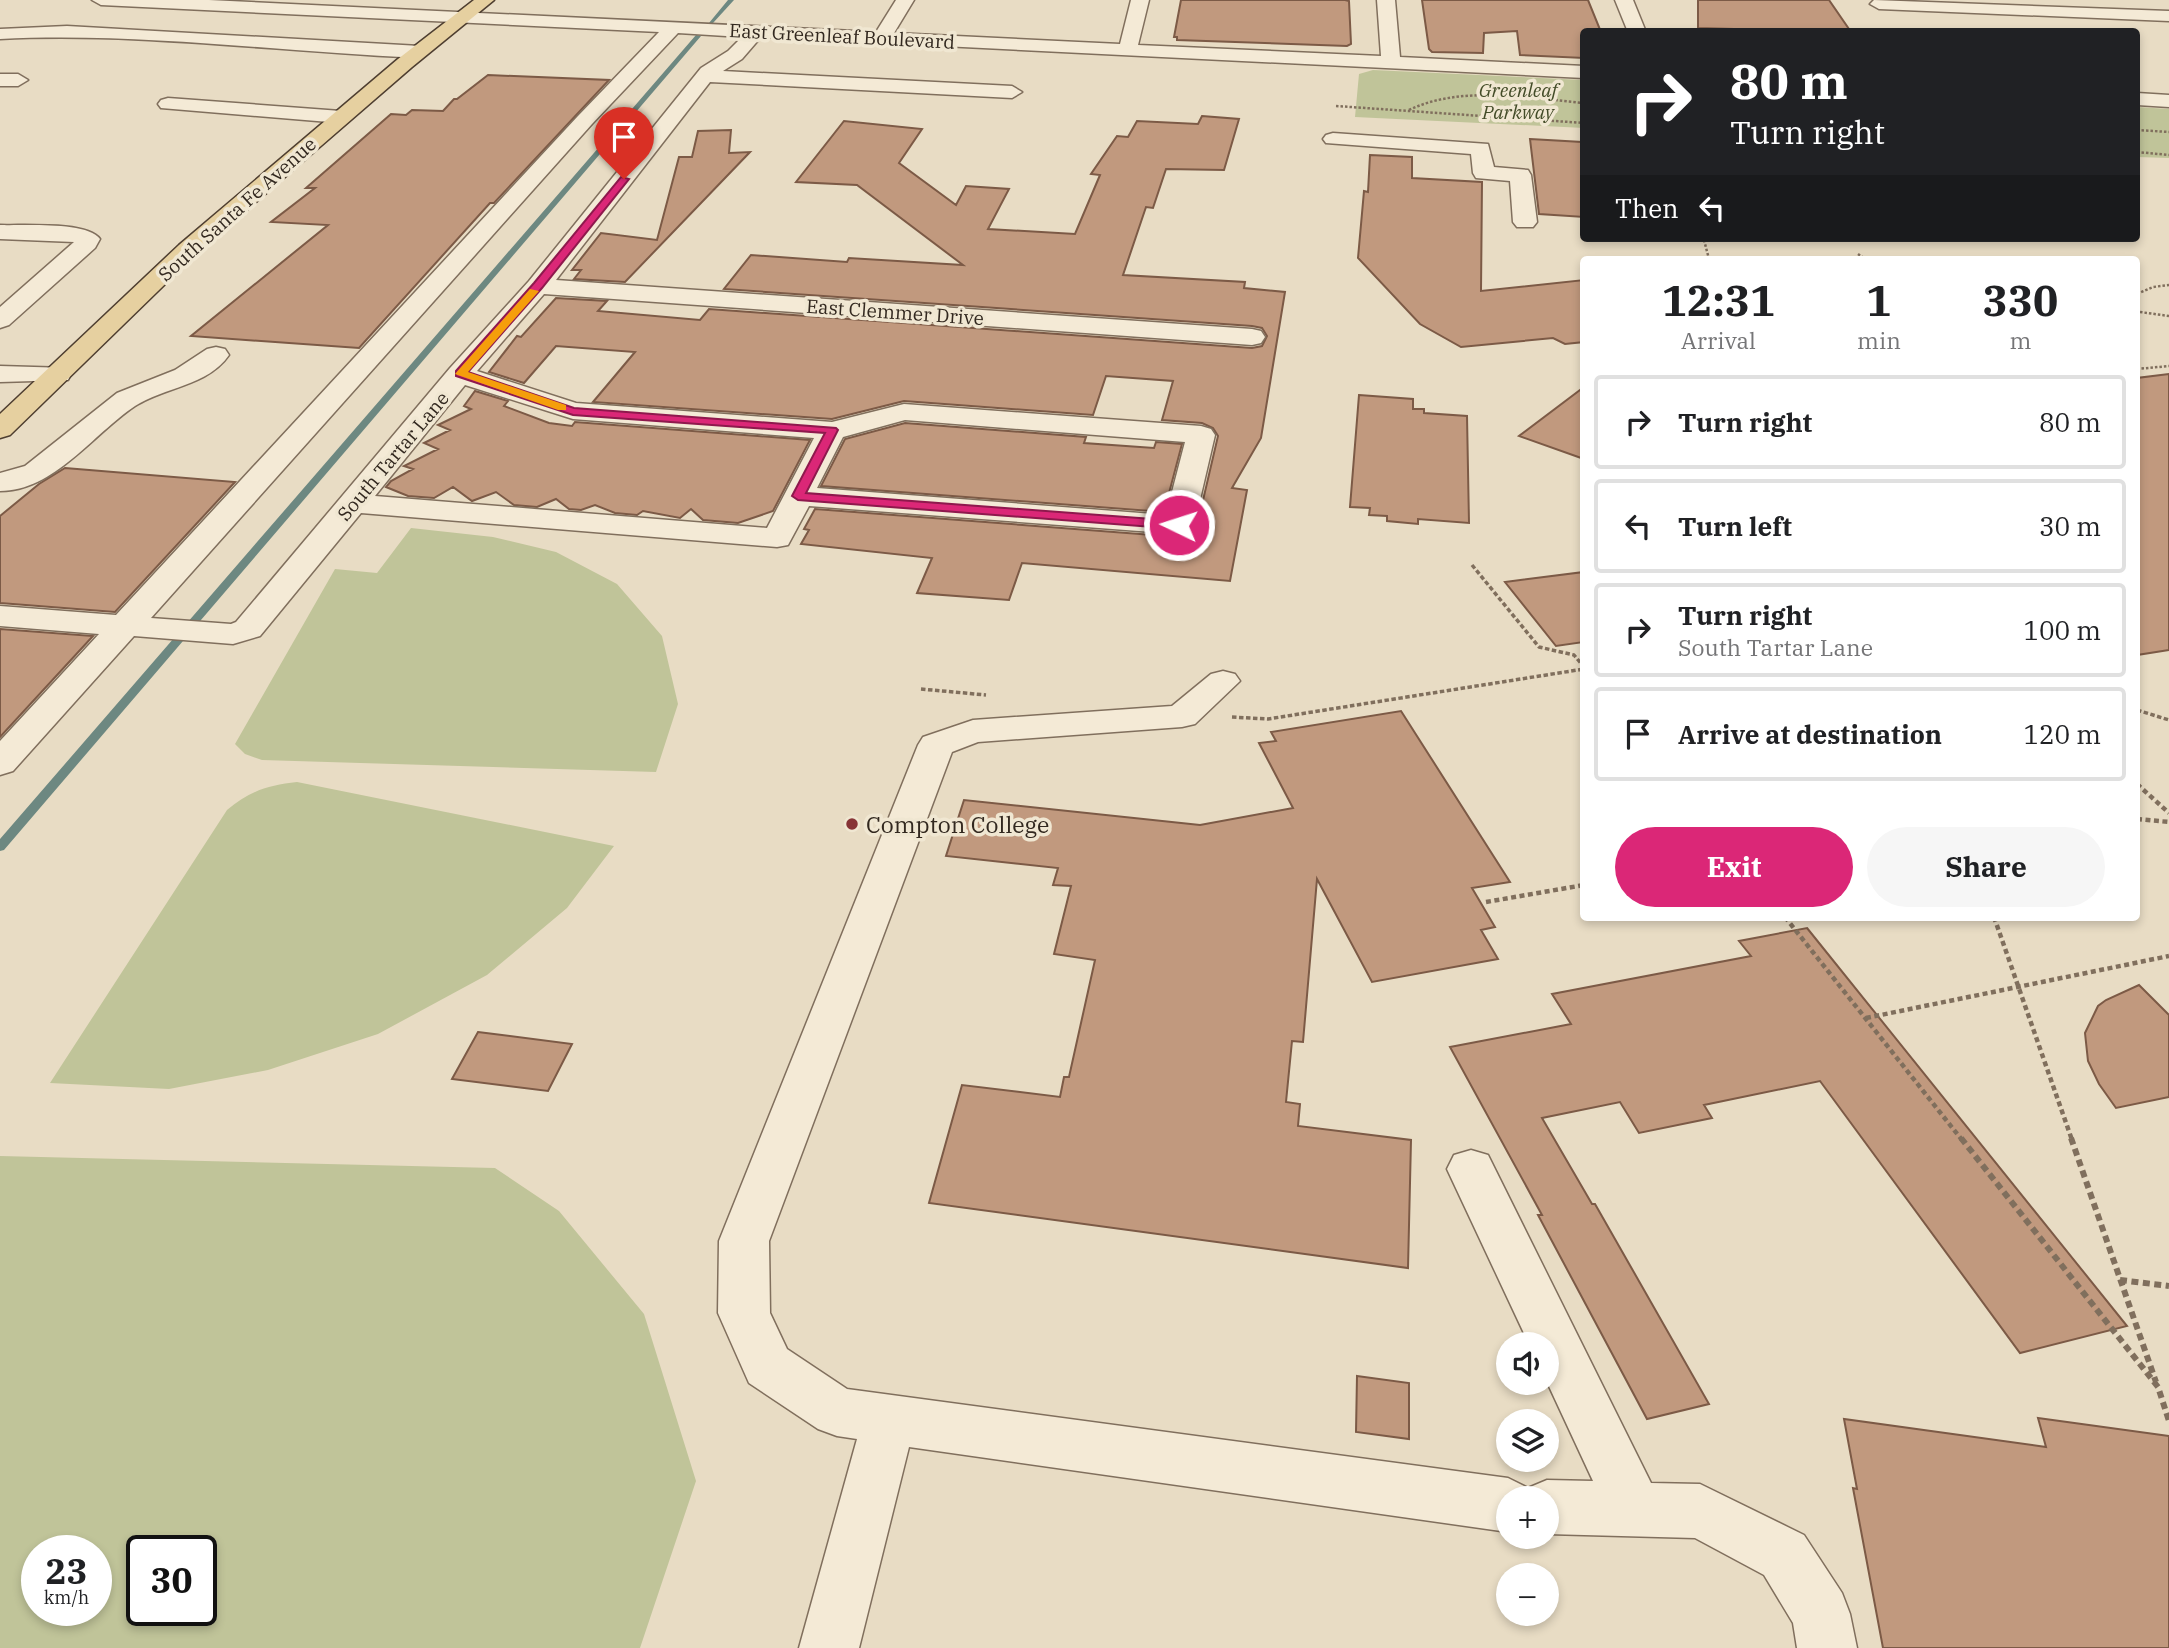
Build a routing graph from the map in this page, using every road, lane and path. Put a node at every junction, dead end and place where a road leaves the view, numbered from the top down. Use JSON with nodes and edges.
{"nodes":[{"id":1,"x":101,"y":0,"type":"edge"},
{"id":2,"x":485,"y":0,"type":"edge"},
{"id":3,"x":905,"y":0,"type":"edge"},
{"id":4,"x":1140,"y":0,"type":"edge"},
{"id":5,"x":1385,"y":0,"type":"edge"},
{"id":6,"x":1624,"y":0,"type":"edge"},
{"id":7,"x":125,"y":1,"type":"edge"},
{"id":8,"x":1877,"y":2,"type":"edge"},
{"id":9,"x":602,"y":3,"type":"dead end"},
{"id":10,"x":2169,"y":16,"type":"edge"},
{"id":11,"x":464,"y":18,"type":"junction"},
{"id":12,"x":1892,"y":22,"type":"dead end"},
{"id":13,"x":580,"y":23,"type":"junction"},
{"id":14,"x":673,"y":28,"type":"junction"},
{"id":15,"x":1635,"y":28,"type":"edge"},
{"id":16,"x":756,"y":32,"type":"junction"},
{"id":17,"x":0,"y":34,"type":"edge"},
{"id":18,"x":173,"y":36,"type":"junction"},
{"id":19,"x":882,"y":38,"type":"junction"},
{"id":20,"x":0,"y":42,"type":"edge"},
{"id":21,"x":1128,"y":50,"type":"junction"},
{"id":22,"x":420,"y":52,"type":"junction"},
{"id":23,"x":1391,"y":63,"type":"junction"},
{"id":24,"x":1580,"y":72,"type":"edge"},
{"id":25,"x":706,"y":76,"type":"junction"},
{"id":26,"x":1012,"y":92,"type":"dead end"},
{"id":27,"x":2140,"y":99,"type":"edge"},
{"id":28,"x":2169,"y":100,"type":"edge"},
{"id":29,"x":1580,"y":103,"type":"edge"},
{"id":30,"x":168,"y":104,"type":"dead end"},
{"id":31,"x":1336,"y":106,"type":"dead end"},
{"id":32,"x":1408,"y":111,"type":"junction"},
{"id":33,"x":341,"y":117,"type":"junction"},
{"id":34,"x":1580,"y":123,"type":"edge"},
{"id":35,"x":2140,"y":130,"type":"edge"},
{"id":36,"x":2169,"y":132,"type":"edge"},
{"id":37,"x":1333,"y":139,"type":"dead end"},
{"id":38,"x":2140,"y":152,"type":"edge"},
{"id":39,"x":2169,"y":155,"type":"edge"},
{"id":40,"x":1525,"y":222,"type":"dead end"},
{"id":41,"x":0,"y":232,"type":"edge"},
{"id":42,"x":1858,"y":254,"type":"dead end"},
{"id":43,"x":1861,"y":256,"type":"edge"},
{"id":44,"x":2169,"y":285,"type":"edge"},
{"id":45,"x":538,"y":286,"type":"junction"},
{"id":46,"x":2140,"y":293,"type":"edge"},
{"id":47,"x":2140,"y":313,"type":"edge"},
{"id":48,"x":2169,"y":316,"type":"edge"},
{"id":49,"x":0,"y":320,"type":"edge"},
{"id":50,"x":1252,"y":337,"type":"dead end"},
{"id":51,"x":215,"y":355,"type":"dead end"},
{"id":52,"x":2169,"y":366,"type":"edge"},
{"id":53,"x":2140,"y":369,"type":"edge"},
{"id":54,"x":0,"y":374,"type":"edge"},
{"id":55,"x":58,"y":374,"type":"junction"},
{"id":56,"x":460,"y":374,"type":"junction"},
{"id":57,"x":0,"y":429,"type":"edge"},
{"id":58,"x":832,"y":430,"type":"junction"},
{"id":59,"x":0,"y":482,"type":"edge"},
{"id":60,"x":798,"y":496,"type":"junction"},
{"id":61,"x":354,"y":503,"type":"junction"},
{"id":62,"x":1472,"y":565,"type":"dead end"},
{"id":63,"x":0,"y":617,"type":"edge"},
{"id":64,"x":134,"y":628,"type":"junction"},
{"id":65,"x":1580,"y":662,"type":"edge"},
{"id":66,"x":1223,"y":681,"type":"dead end"},
{"id":67,"x":2140,"y":711,"type":"edge"},
{"id":68,"x":2169,"y":720,"type":"edge"},
{"id":69,"x":0,"y":763,"type":"edge"},
{"id":70,"x":2140,"y":787,"type":"edge"},
{"id":71,"x":2169,"y":813,"type":"edge"},
{"id":72,"x":2140,"y":819,"type":"edge"},
{"id":73,"x":2169,"y":822,"type":"edge"},
{"id":74,"x":1580,"y":886,"type":"edge"},
{"id":75,"x":1486,"y":902,"type":"dead end"},
{"id":76,"x":1788,"y":921,"type":"edge"},
{"id":77,"x":1995,"y":921,"type":"edge"},
{"id":78,"x":2169,"y":956,"type":"edge"},
{"id":79,"x":2018,"y":988,"type":"junction"},
{"id":80,"x":1866,"y":1018,"type":"junction"},
{"id":81,"x":1471,"y":1170,"type":"dead end"},
{"id":82,"x":2120,"y":1280,"type":"junction"},
{"id":83,"x":2169,"y":1286,"type":"edge"},
{"id":84,"x":2158,"y":1387,"type":"junction"},
{"id":85,"x":889,"y":1419,"type":"junction"},
{"id":86,"x":2169,"y":1421,"type":"edge"},
{"id":87,"x":1496,"y":1503,"type":"edge"},
{"id":88,"x":1559,"y":1507,"type":"edge"},
{"id":89,"x":1635,"y":1509,"type":"junction"},
{"id":90,"x":829,"y":1648,"type":"edge"},
{"id":91,"x":1826,"y":1648,"type":"edge"}],
"edges":[{"from":1,"to":7,"type":"street","name":"East Greenleaf Boulevard"},
{"from":2,"to":11,"type":"main road","name":"South Santa Fe Avenue"},
{"from":3,"to":19,"type":"street"},
{"from":4,"to":21,"type":"street"},
{"from":5,"to":23,"type":"street"},
{"from":6,"to":15,"type":"street"},
{"from":7,"to":11,"type":"street","name":"East Greenleaf Boulevard"},
{"from":8,"to":10,"type":"street"},
{"from":8,"to":12,"type":"street"},
{"from":9,"to":13,"type":"street"},
{"from":11,"to":13,"type":"street","name":"East Greenleaf Boulevard"},
{"from":11,"to":22,"type":"main road","name":"South Santa Fe Avenue"},
{"from":13,"to":14,"type":"street","name":"East Greenleaf Boulevard"},
{"from":14,"to":16,"type":"street","name":"East Greenleaf Boulevard"},
{"from":14,"to":64,"type":"street"},
{"from":16,"to":19,"type":"street","name":"East Greenleaf Boulevard"},
{"from":16,"to":25,"type":"street","name":"South Tartar Lane"},
{"from":17,"to":18,"type":"street"},
{"from":18,"to":20,"type":"street"},
{"from":18,"to":22,"type":"street"},
{"from":19,"to":21,"type":"street","name":"East Greenleaf Boulevard"},
{"from":21,"to":23,"type":"street","name":"East Greenleaf Boulevard"},
{"from":22,"to":33,"type":"main road","name":"South Santa Fe Avenue"},
{"from":23,"to":24,"type":"street","name":"East Greenleaf Boulevard"},
{"from":25,"to":26,"type":"street"},
{"from":25,"to":45,"type":"street","name":"South Tartar Lane"},
{"from":27,"to":28,"type":"street"},
{"from":29,"to":32,"type":"path"},
{"from":30,"to":33,"type":"street"},
{"from":31,"to":32,"type":"path"},
{"from":32,"to":34,"type":"path"},
{"from":33,"to":55,"type":"main road","name":"South Santa Fe Avenue"},
{"from":35,"to":36,"type":"path"},
{"from":37,"to":40,"type":"street"},
{"from":38,"to":39,"type":"path"},
{"from":41,"to":49,"type":"street"},
{"from":42,"to":43,"type":"path"},
{"from":44,"to":46,"type":"path"},
{"from":45,"to":50,"type":"street","name":"East Clemmer Drive"},
{"from":45,"to":56,"type":"street","name":"South Tartar Lane"},
{"from":47,"to":48,"type":"path"},
{"from":51,"to":59,"type":"street"},
{"from":52,"to":53,"type":"path"},
{"from":54,"to":55,"type":"street"},
{"from":55,"to":57,"type":"main road","name":"South Santa Fe Avenue"},
{"from":56,"to":58,"type":"street"},
{"from":56,"to":61,"type":"street","name":"South Tartar Lane"},
{"from":58,"to":60,"type":"street"},
{"from":58,"to":60,"type":"street"},
{"from":60,"to":61,"type":"street"},
{"from":61,"to":64,"type":"street","name":"South Tartar Lane"},
{"from":62,"to":65,"type":"path"},
{"from":63,"to":64,"type":"street","name":"South Tartar Lane"},
{"from":64,"to":69,"type":"street"},
{"from":66,"to":85,"type":"street"},
{"from":67,"to":68,"type":"path"},
{"from":70,"to":71,"type":"path"},
{"from":72,"to":73,"type":"path"},
{"from":74,"to":75,"type":"path"},
{"from":76,"to":80,"type":"path"},
{"from":77,"to":79,"type":"path"},
{"from":78,"to":79,"type":"path"},
{"from":79,"to":80,"type":"path"},
{"from":79,"to":82,"type":"path"},
{"from":80,"to":84,"type":"path"},
{"from":81,"to":89,"type":"street"},
{"from":82,"to":83,"type":"path"},
{"from":82,"to":84,"type":"path"},
{"from":84,"to":86,"type":"path"},
{"from":85,"to":87,"type":"street"},
{"from":85,"to":90,"type":"street"},
{"from":88,"to":89,"type":"street"},
{"from":89,"to":91,"type":"street"}]}
